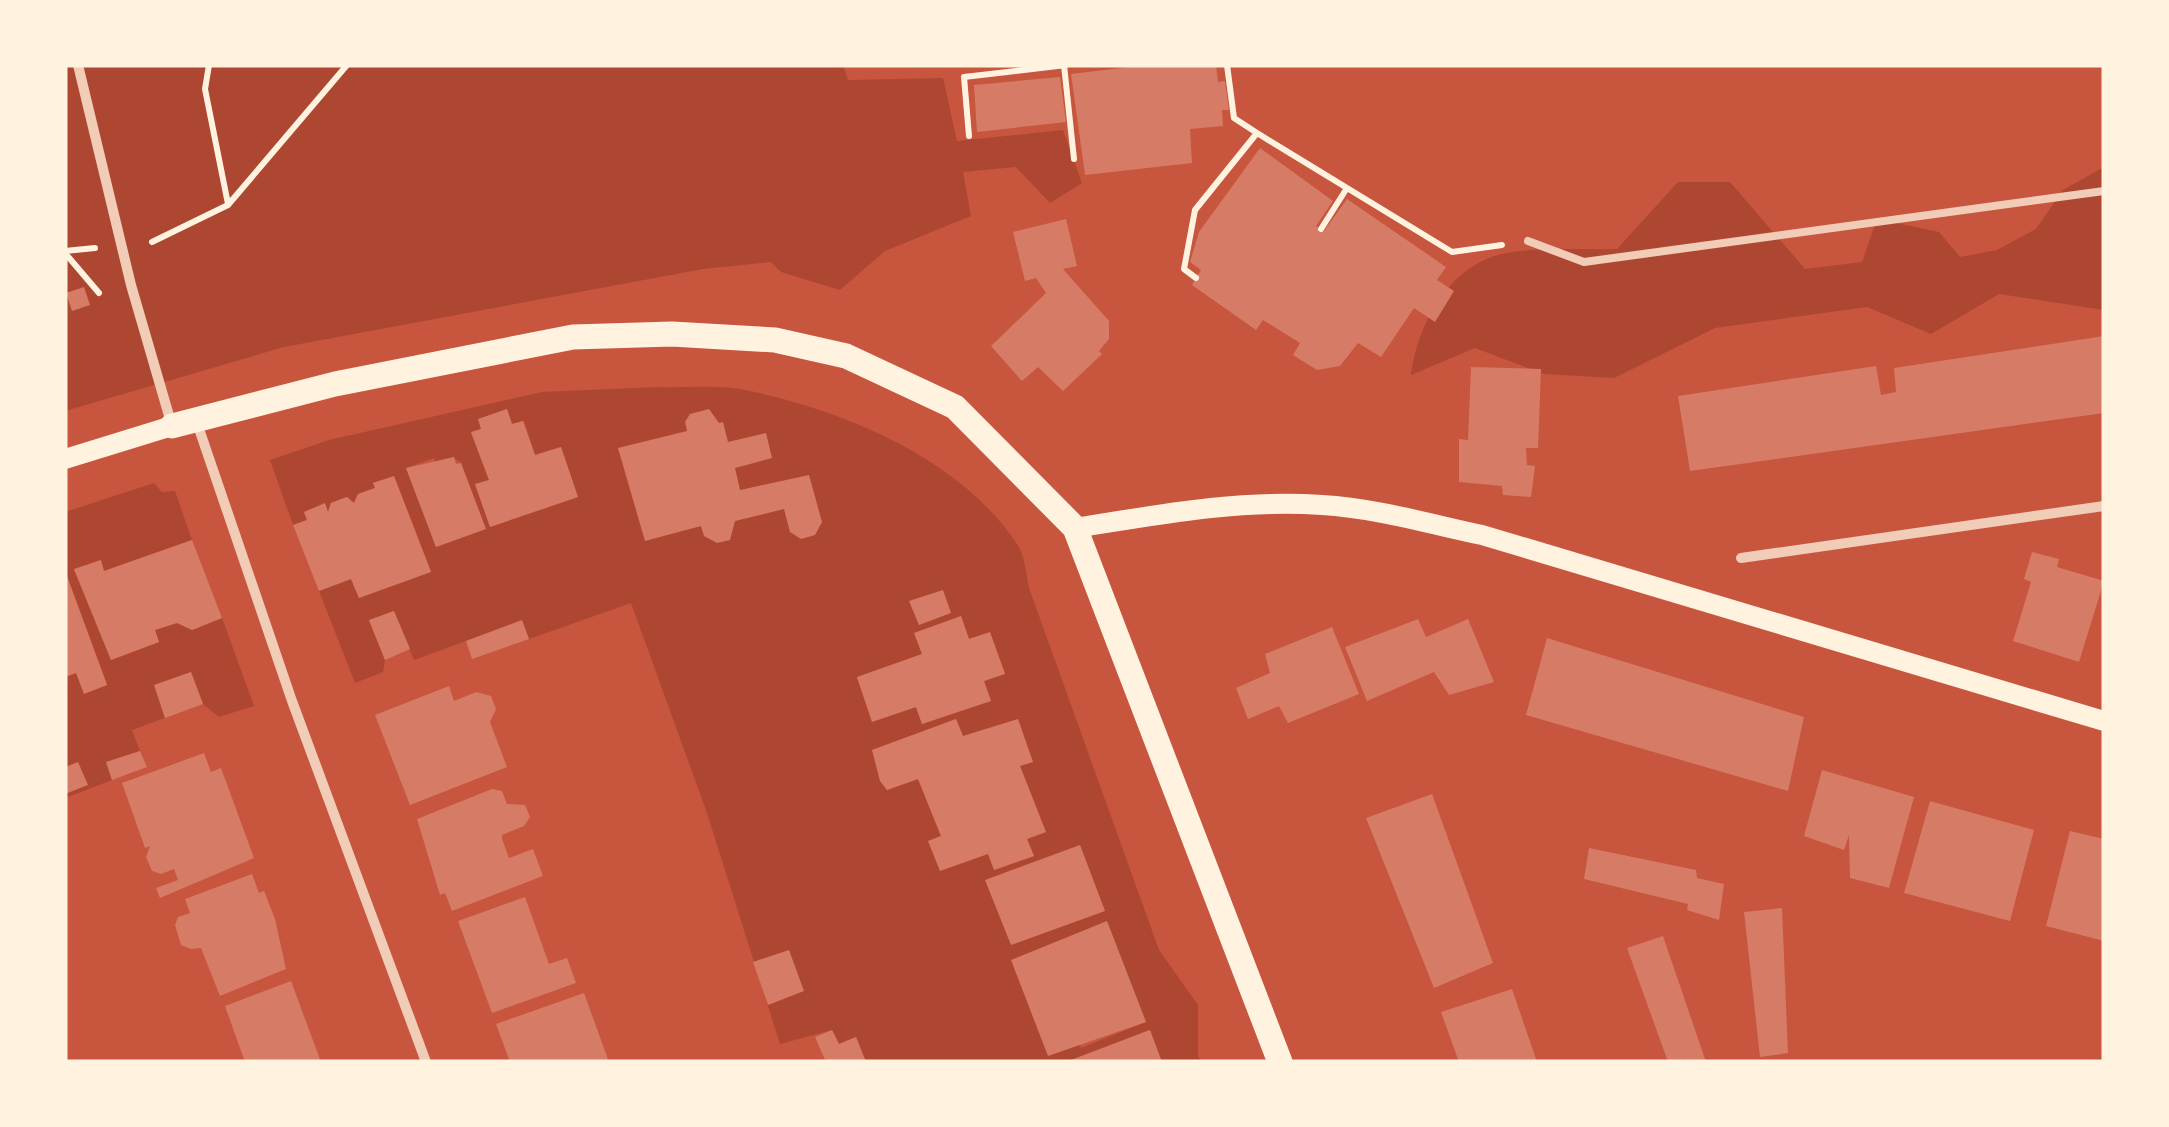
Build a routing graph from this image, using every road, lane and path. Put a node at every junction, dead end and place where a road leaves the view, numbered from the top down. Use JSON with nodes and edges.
{"nodes":[{"id":1,"x":78,"y":65,"type":"edge"},
{"id":2,"x":210,"y":65,"type":"edge"},
{"id":3,"x":347,"y":65,"type":"edge"},
{"id":4,"x":1065,"y":65,"type":"edge"},
{"id":5,"x":1227,"y":65,"type":"edge"},
{"id":6,"x":1011,"y":68,"type":"edge"},
{"id":7,"x":1257,"y":134,"type":"junction"},
{"id":8,"x":969,"y":136,"type":"dead end"},
{"id":9,"x":1074,"y":158,"type":"dead end"},
{"id":10,"x":1347,"y":188,"type":"junction"},
{"id":11,"x":2104,"y":190,"type":"edge"},
{"id":12,"x":228,"y":205,"type":"junction"},
{"id":13,"x":1321,"y":229,"type":"dead end"},
{"id":14,"x":1528,"y":242,"type":"joint"},
{"id":15,"x":122,"y":246,"type":"junction"},
{"id":16,"x":65,"y":253,"type":"edge"},
{"id":17,"x":1196,"y":278,"type":"dead end"},
{"id":18,"x":99,"y":294,"type":"dead end"},
{"id":19,"x":184,"y":423,"type":"junction"},
{"id":20,"x":65,"y":459,"type":"edge"},
{"id":21,"x":2104,"y":506,"type":"edge"},
{"id":22,"x":1076,"y":528,"type":"junction"},
{"id":23,"x":1742,"y":558,"type":"dead end"},
{"id":24,"x":2104,"y":721,"type":"edge"},
{"id":25,"x":426,"y":1062,"type":"edge"},
{"id":26,"x":1280,"y":1062,"type":"edge"}],
"edges":[{"from":1,"to":15,"type":"street"},
{"from":2,"to":12,"type":"path"},
{"from":3,"to":12,"type":"path"},
{"from":4,"to":6,"type":"path"},
{"from":4,"to":9,"type":"path"},
{"from":5,"to":7,"type":"path"},
{"from":6,"to":8,"type":"path"},
{"from":7,"to":10,"type":"path"},
{"from":7,"to":17,"type":"path"},
{"from":10,"to":13,"type":"path"},
{"from":10,"to":14,"type":"path"},
{"from":11,"to":14,"type":"lane"},
{"from":12,"to":15,"type":"path"},
{"from":15,"to":19,"type":"street"},
{"from":16,"to":18,"type":"path"},
{"from":19,"to":20,"type":"main road"},
{"from":19,"to":22,"type":"main road"},
{"from":19,"to":25,"type":"street"},
{"from":21,"to":23,"type":"street"},
{"from":22,"to":24,"type":"main road"},
{"from":22,"to":26,"type":"main road"}]}
